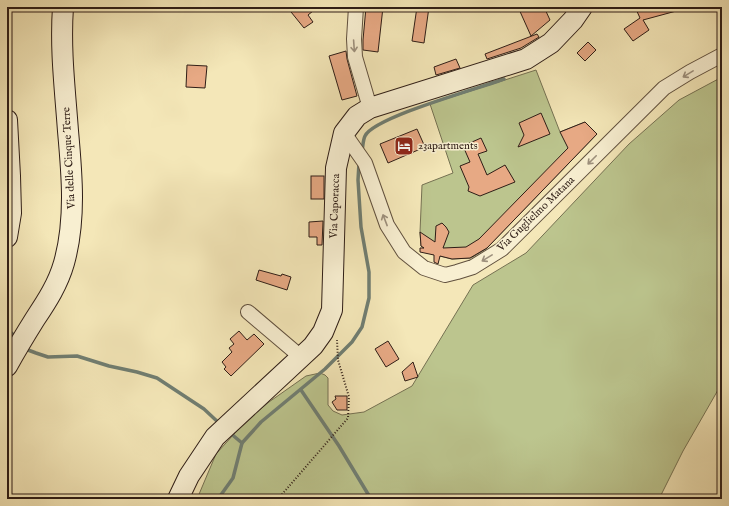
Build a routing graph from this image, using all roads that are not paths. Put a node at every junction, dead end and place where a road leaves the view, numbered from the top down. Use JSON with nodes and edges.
{"nodes":[{"id":1,"x":63,"y":7,"type":"edge"},
{"id":2,"x":356,"y":7,"type":"edge"},
{"id":3,"x":582,"y":7,"type":"edge"},
{"id":4,"x":722,"y":55,"type":"edge"},
{"id":5,"x":370,"y":108,"type":"junction"},
{"id":6,"x":7,"y":120,"type":"edge"},
{"id":7,"x":344,"y":133,"type":"junction"},
{"id":8,"x":7,"y":237,"type":"edge"},
{"id":9,"x":248,"y":312,"type":"dead end"},
{"id":10,"x":301,"y":357,"type":"junction"},
{"id":11,"x":7,"y":366,"type":"edge"},
{"id":12,"x":178,"y":499,"type":"edge"}],
"edges":[{"from":1,"to":11,"type":"street","name":"Via delle Cinque Terre"},
{"from":2,"to":5,"type":"street","one_way":true},
{"from":3,"to":5,"type":"street","name":"Via Caporacca"},
{"from":4,"to":7,"type":"street","name":"Via Guglielmo Matana","one_way":true},
{"from":5,"to":7,"type":"street","name":"Via Caporacca"},
{"from":6,"to":8,"type":"street"},
{"from":7,"to":10,"type":"street","name":"Via Caporacca"},
{"from":9,"to":10,"type":"street"},
{"from":10,"to":12,"type":"street","name":"Via Caporacca"}]}
